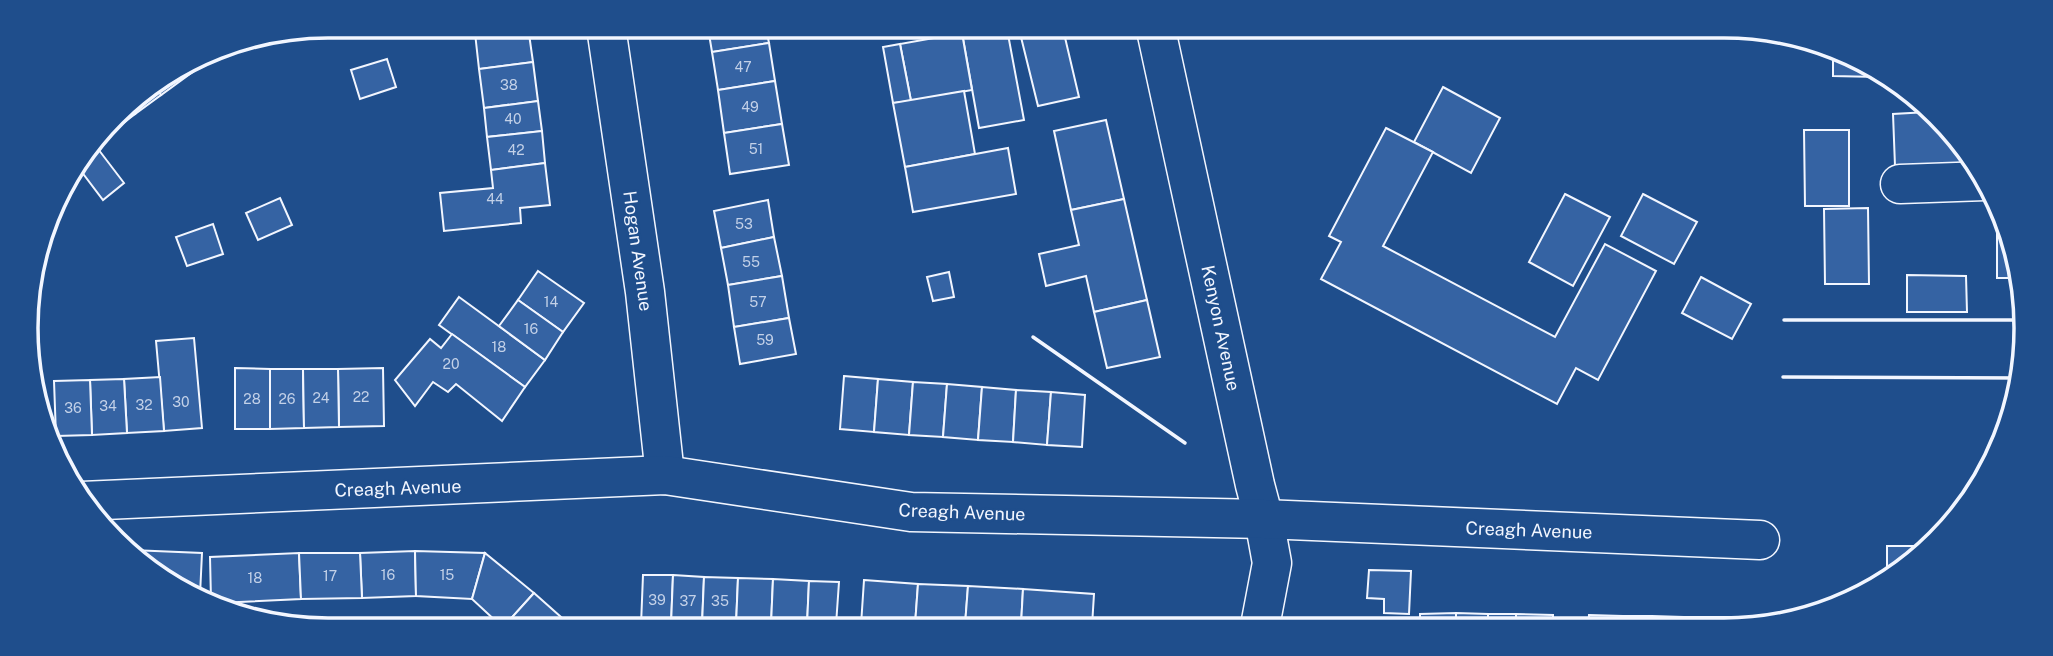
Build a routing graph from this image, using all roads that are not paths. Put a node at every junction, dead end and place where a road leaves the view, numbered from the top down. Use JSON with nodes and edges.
{"nodes":[{"id":1,"x":608,"y":38,"type":"edge"},
{"id":2,"x":1158,"y":38,"type":"edge"},
{"id":3,"x":1975,"y":181,"type":"edge"},
{"id":4,"x":1900,"y":184,"type":"dead end"},
{"id":5,"x":665,"y":475,"type":"junction"},
{"id":6,"x":95,"y":500,"type":"edge"},
{"id":7,"x":1264,"y":519,"type":"junction"},
{"id":8,"x":1760,"y":540,"type":"dead end"},
{"id":9,"x":1262,"y":618,"type":"edge"}],
"edges":[{"from":1,"to":5,"type":"street","name":"Hogan Avenue"},
{"from":2,"to":7,"type":"street","name":"Kenyon Avenue"},
{"from":3,"to":4,"type":"street"},
{"from":5,"to":6,"type":"street","name":"Creagh Avenue"},
{"from":5,"to":7,"type":"street","name":"Creagh Avenue"},
{"from":7,"to":8,"type":"street","name":"Creagh Avenue"},
{"from":7,"to":9,"type":"street","name":"Kenyon Avenue"}]}
